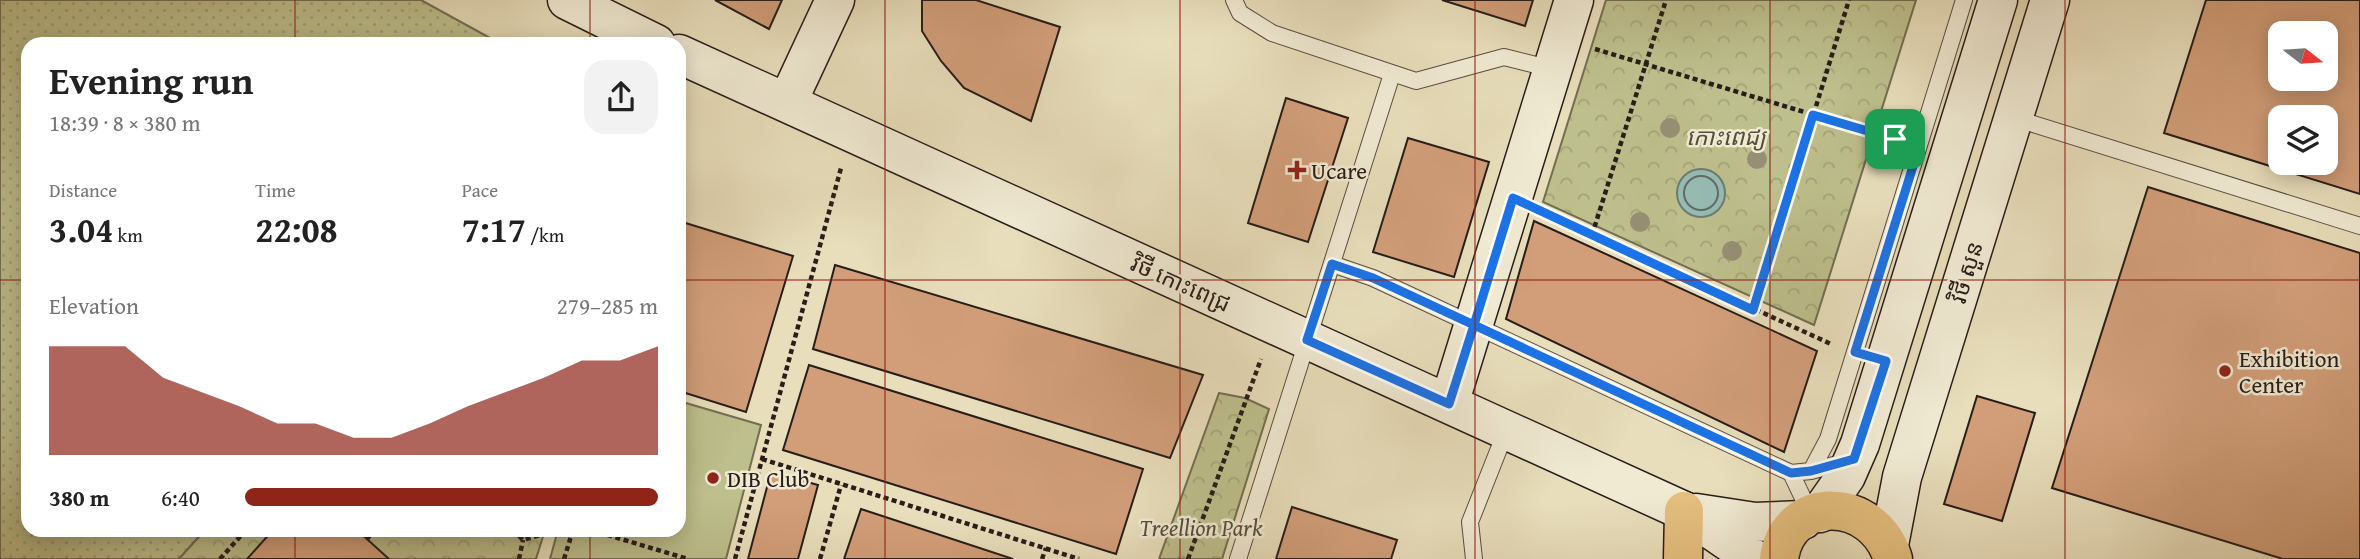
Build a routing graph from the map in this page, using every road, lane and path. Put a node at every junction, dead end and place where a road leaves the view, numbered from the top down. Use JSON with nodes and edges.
{"nodes":[{"id":1,"x":567,"y":0,"type":"edge"},
{"id":2,"x":835,"y":0,"type":"edge"},
{"id":3,"x":1234,"y":0,"type":"edge"},
{"id":4,"x":1574,"y":0,"type":"edge"},
{"id":5,"x":1666,"y":0,"type":"edge"},
{"id":6,"x":1849,"y":0,"type":"edge"},
{"id":7,"x":1964,"y":0,"type":"edge"},
{"id":8,"x":1998,"y":0,"type":"edge"},
{"id":9,"x":2050,"y":0,"type":"edge"},
{"id":10,"x":642,"y":37,"type":"edge"},
{"id":11,"x":1557,"y":53,"type":"junction"},
{"id":12,"x":686,"y":57,"type":"edge"},
{"id":13,"x":1646,"y":64,"type":"junction"},
{"id":14,"x":1392,"y":74,"type":"junction"},
{"id":15,"x":787,"y":103,"type":"junction"},
{"id":16,"x":1813,"y":115,"type":"junction"},
{"id":17,"x":2014,"y":118,"type":"junction"},
{"id":18,"x":857,"y":135,"type":"junction"},
{"id":19,"x":1919,"y":147,"type":"junction"},
{"id":20,"x":1513,"y":198,"type":"junction"},
{"id":21,"x":2360,"y":226,"type":"edge"},
{"id":22,"x":1592,"y":236,"type":"junction"},
{"id":23,"x":1332,"y":264,"type":"junction"},
{"id":24,"x":1753,"y":310,"type":"junction"},
{"id":25,"x":1474,"y":325,"type":"junction"},
{"id":26,"x":1291,"y":333,"type":"junction"},
{"id":27,"x":1870,"y":357,"type":"junction"},
{"id":28,"x":1449,"y":404,"type":"junction"},
{"id":29,"x":1506,"y":431,"type":"junction"},
{"id":30,"x":762,"y":459,"type":"junction"},
{"id":31,"x":1854,"y":459,"type":"junction"},
{"id":32,"x":1811,"y":471,"type":"junction"},
{"id":33,"x":1791,"y":473,"type":"junction"},
{"id":34,"x":841,"y":485,"type":"junction"},
{"id":35,"x":1684,"y":511,"type":"junction"},
{"id":36,"x":1811,"y":516,"type":"junction"},
{"id":37,"x":240,"y":537,"type":"edge"},
{"id":38,"x":520,"y":537,"type":"edge"},
{"id":39,"x":534,"y":537,"type":"edge"},
{"id":40,"x":571,"y":537,"type":"edge"},
{"id":41,"x":614,"y":537,"type":"edge"},
{"id":42,"x":523,"y":540,"type":"junction"},
{"id":43,"x":1046,"y":548,"type":"junction"},
{"id":44,"x":1891,"y":552,"type":"edge"},
{"id":45,"x":220,"y":559,"type":"edge"},
{"id":46,"x":519,"y":559,"type":"edge"},
{"id":47,"x":564,"y":559,"type":"edge"},
{"id":48,"x":688,"y":559,"type":"edge"},
{"id":49,"x":735,"y":559,"type":"edge"},
{"id":50,"x":820,"y":559,"type":"edge"},
{"id":51,"x":1042,"y":559,"type":"edge"},
{"id":52,"x":1079,"y":559,"type":"edge"},
{"id":53,"x":1188,"y":559,"type":"edge"},
{"id":54,"x":1238,"y":559,"type":"edge"},
{"id":55,"x":1474,"y":559,"type":"edge"},
{"id":56,"x":1683,"y":559,"type":"edge"},
{"id":57,"x":1754,"y":559,"type":"edge"},
{"id":58,"x":1779,"y":559,"type":"edge"}],
"edges":[{"from":1,"to":10,"type":"main road"},
{"from":2,"to":15,"type":"main road"},
{"from":3,"to":14,"type":"lane"},
{"from":4,"to":11,"type":"main road"},
{"from":5,"to":13,"type":"path"},
{"from":6,"to":16,"type":"path"},
{"from":7,"to":19,"type":"lane"},
{"from":8,"to":27,"type":"main road"},
{"from":9,"to":17,"type":"main road","name":"វិថី សួន"},
{"from":11,"to":13,"type":"path"},
{"from":11,"to":14,"type":"lane"},
{"from":11,"to":20,"type":"main road"},
{"from":12,"to":15,"type":"main road","name":"វិថី កោះពេជ្រ"},
{"from":13,"to":16,"type":"path"},
{"from":13,"to":22,"type":"path"},
{"from":14,"to":23,"type":"lane"},
{"from":15,"to":18,"type":"main road","name":"វិថី កោះពេជ្រ"},
{"from":16,"to":19,"type":"path"},
{"from":16,"to":24,"type":"path"},
{"from":17,"to":21,"type":"lane"},
{"from":17,"to":44,"type":"main road","name":"វិថី សួន"},
{"from":18,"to":26,"type":"main road","name":"វិថី កោះពេជ្រ"},
{"from":18,"to":30,"type":"path"},
{"from":19,"to":27,"type":"lane"},
{"from":20,"to":22,"type":"path"},
{"from":20,"to":25,"type":"main road"},
{"from":22,"to":24,"type":"path"},
{"from":23,"to":25,"type":"lane"},
{"from":23,"to":26,"type":"lane"},
{"from":24,"to":27,"type":"path"},
{"from":25,"to":28,"type":"main road"},
{"from":25,"to":33,"type":"lane"},
{"from":26,"to":28,"type":"main road","name":"វិថី កោះពេជ្រ"},
{"from":26,"to":53,"type":"path"},
{"from":26,"to":54,"type":"lane"},
{"from":27,"to":31,"type":"main road"},
{"from":27,"to":32,"type":"lane"},
{"from":28,"to":29,"type":"main road","name":"វិថី កោះពេជ្រ"},
{"from":29,"to":35,"type":"main road","name":"វិថី កោះពេជ្រ"},
{"from":29,"to":55,"type":"lane"},
{"from":30,"to":34,"type":"path"},
{"from":30,"to":49,"type":"path"},
{"from":31,"to":32,"type":"lane"},
{"from":31,"to":36,"type":"main road"},
{"from":32,"to":33,"type":"lane"},
{"from":33,"to":36,"type":"lane"},
{"from":34,"to":43,"type":"path"},
{"from":34,"to":50,"type":"path"},
{"from":35,"to":36,"type":"main road","name":"វិថី កោះពេជ្រ"},
{"from":35,"to":56,"type":"main road"},
{"from":35,"to":57,"type":"main road","name":"វិថី កោះពេជ្រ"},
{"from":36,"to":44,"type":"main road"},
{"from":36,"to":58,"type":"main road"},
{"from":37,"to":45,"type":"path"},
{"from":38,"to":42,"type":"path"},
{"from":39,"to":42,"type":"path"},
{"from":40,"to":47,"type":"path"},
{"from":41,"to":48,"type":"path"},
{"from":42,"to":46,"type":"path"},
{"from":43,"to":51,"type":"path"},
{"from":43,"to":52,"type":"path"}]}
